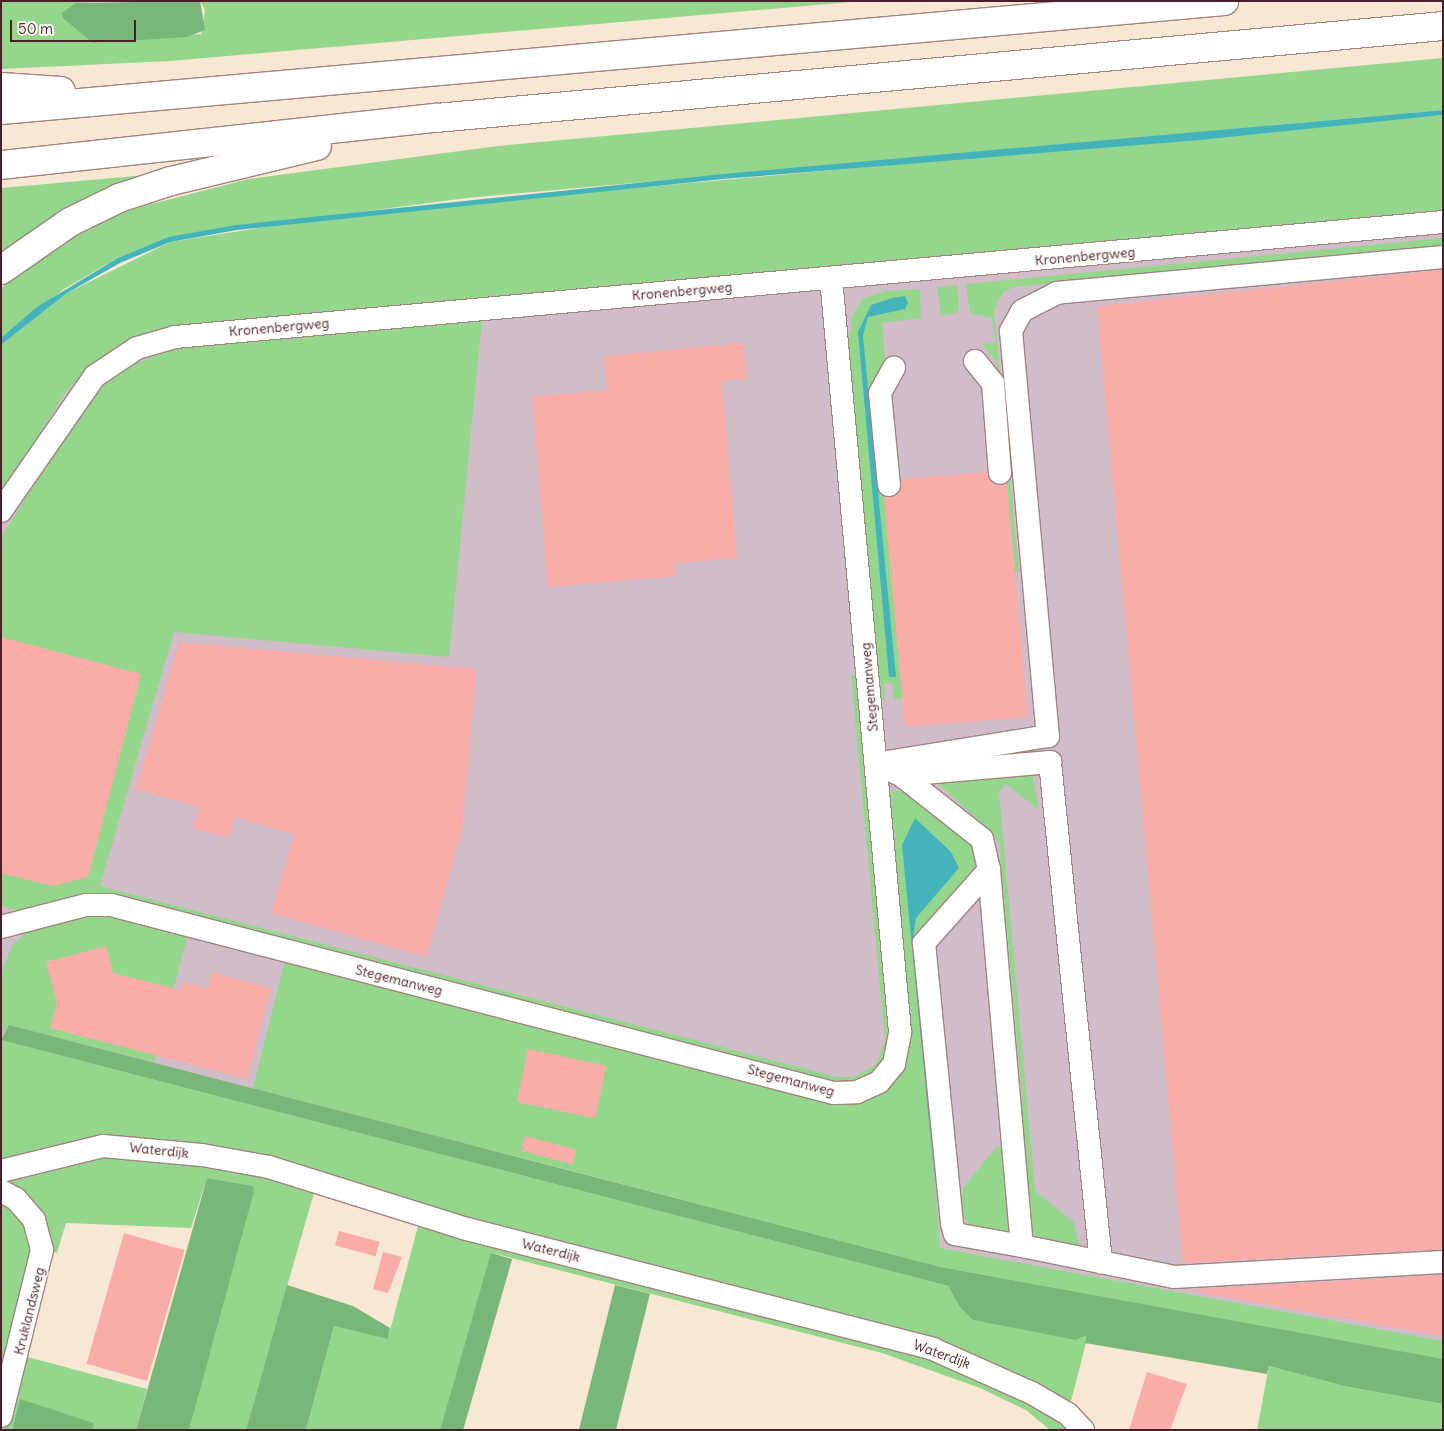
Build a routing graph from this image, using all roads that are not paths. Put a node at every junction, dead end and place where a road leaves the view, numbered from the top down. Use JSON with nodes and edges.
{"nodes":[{"id":1,"x":1224,"y":1,"type":"edge"},
{"id":2,"x":1443,"y":26,"type":"edge"},
{"id":3,"x":1,"y":87,"type":"edge"},
{"id":4,"x":142,"y":97,"type":"junction"},
{"id":5,"x":1,"y":110,"type":"edge"},
{"id":6,"x":436,"y":118,"type":"junction"},
{"id":7,"x":1,"y":165,"type":"edge"},
{"id":8,"x":1443,"y":222,"type":"edge"},
{"id":9,"x":1443,"y":257,"type":"edge"},
{"id":10,"x":1,"y":270,"type":"edge"},
{"id":11,"x":831,"y":278,"type":"junction"},
{"id":12,"x":975,"y":361,"type":"dead end"},
{"id":13,"x":894,"y":368,"type":"dead end"},
{"id":14,"x":1000,"y":473,"type":"dead end"},
{"id":15,"x":888,"y":486,"type":"dead end"},
{"id":16,"x":1,"y":511,"type":"edge"},
{"id":17,"x":1048,"y":736,"type":"junction"},
{"id":18,"x":1050,"y":762,"type":"junction"},
{"id":19,"x":876,"y":764,"type":"junction"},
{"id":20,"x":902,"y":775,"type":"junction"},
{"id":21,"x":988,"y":870,"type":"junction"},
{"id":22,"x":1,"y":928,"type":"edge"},
{"id":23,"x":1,"y":1171,"type":"edge"},
{"id":24,"x":1,"y":1191,"type":"edge"},
{"id":25,"x":1022,"y":1246,"type":"junction"},
{"id":26,"x":1101,"y":1262,"type":"junction"},
{"id":27,"x":1443,"y":1262,"type":"edge"},
{"id":28,"x":1,"y":1416,"type":"edge"},
{"id":29,"x":1083,"y":1430,"type":"edge"}],
"edges":[{"from":1,"to":4,"type":"highway"},
{"from":2,"to":6,"type":"highway"},
{"from":3,"to":4,"type":"highway"},
{"from":4,"to":5,"type":"highway"},
{"from":6,"to":7,"type":"highway"},
{"from":6,"to":10,"type":"highway"},
{"from":8,"to":11,"type":"street","name":"Kronenbergweg"},
{"from":9,"to":17,"type":"street"},
{"from":11,"to":16,"type":"street","name":"Kronenbergweg"},
{"from":11,"to":19,"type":"street","name":"Stegemanweg"},
{"from":12,"to":14,"type":"street"},
{"from":13,"to":15,"type":"street"},
{"from":17,"to":18,"type":"street"},
{"from":17,"to":19,"type":"street"},
{"from":18,"to":20,"type":"street"},
{"from":18,"to":26,"type":"street"},
{"from":19,"to":20,"type":"street"},
{"from":19,"to":22,"type":"street","name":"Stegemanweg"},
{"from":20,"to":21,"type":"street"},
{"from":21,"to":25,"type":"street"},
{"from":21,"to":25,"type":"street"},
{"from":23,"to":29,"type":"street","name":"Waterdijk"},
{"from":24,"to":28,"type":"street","name":"Kruklandsweg"},
{"from":25,"to":26,"type":"street"},
{"from":26,"to":27,"type":"street"}]}
